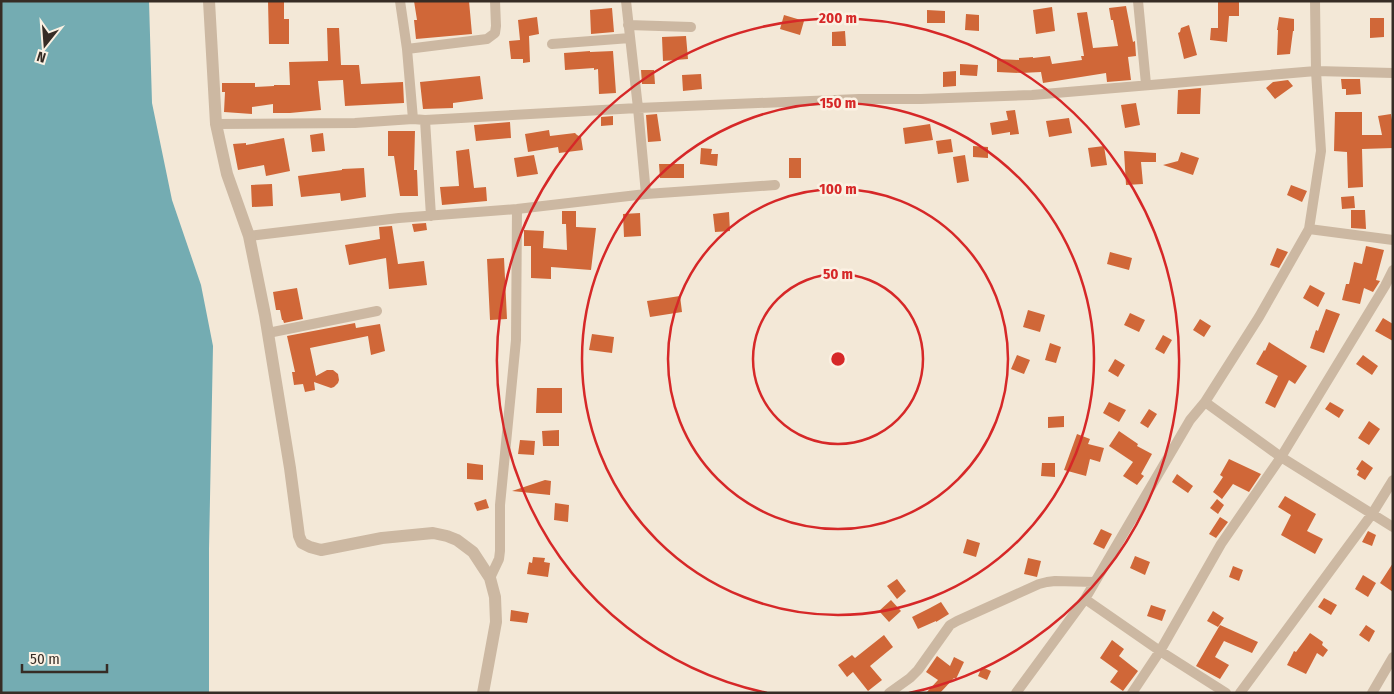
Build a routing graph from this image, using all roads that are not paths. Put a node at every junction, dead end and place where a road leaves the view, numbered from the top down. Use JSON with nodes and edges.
{"nodes":[{"id":1,"x":209,"y":1,"type":"edge"},
{"id":2,"x":400,"y":1,"type":"edge"},
{"id":3,"x":495,"y":1,"type":"edge"},
{"id":4,"x":626,"y":1,"type":"edge"},
{"id":5,"x":1138,"y":1,"type":"edge"},
{"id":6,"x":1315,"y":1,"type":"edge"},
{"id":7,"x":628,"y":25,"type":"junction"},
{"id":8,"x":691,"y":27,"type":"dead end"},
{"id":9,"x":630,"y":38,"type":"junction"},
{"id":10,"x":552,"y":44,"type":"dead end"},
{"id":11,"x":407,"y":49,"type":"junction"},
{"id":12,"x":1316,"y":71,"type":"junction"},
{"id":13,"x":1393,"y":73,"type":"edge"},
{"id":14,"x":1146,"y":84,"type":"junction"},
{"id":15,"x":638,"y":108,"type":"junction"},
{"id":16,"x":413,"y":120,"type":"junction"},
{"id":17,"x":425,"y":120,"type":"junction"},
{"id":18,"x":216,"y":124,"type":"junction"},
{"id":19,"x":775,"y":185,"type":"dead end"},
{"id":20,"x":646,"y":194,"type":"junction"},
{"id":21,"x":517,"y":209,"type":"junction"},
{"id":22,"x":431,"y":216,"type":"junction"},
{"id":23,"x":1310,"y":229,"type":"junction"},
{"id":24,"x":249,"y":236,"type":"junction"},
{"id":25,"x":1393,"y":240,"type":"edge"},
{"id":26,"x":1393,"y":270,"type":"edge"},
{"id":27,"x":1389,"y":288,"type":"edge"},
{"id":28,"x":377,"y":311,"type":"dead end"},
{"id":29,"x":268,"y":332,"type":"junction"},
{"id":30,"x":1205,"y":402,"type":"junction"},
{"id":31,"x":1281,"y":457,"type":"junction"},
{"id":32,"x":1393,"y":480,"type":"edge"},
{"id":33,"x":1372,"y":514,"type":"junction"},
{"id":34,"x":1393,"y":527,"type":"edge"},
{"id":35,"x":490,"y":578,"type":"junction"},
{"id":36,"x":1095,"y":582,"type":"junction"},
{"id":37,"x":1085,"y":600,"type":"junction"},
{"id":38,"x":1160,"y":651,"type":"junction"},
{"id":39,"x":1393,"y":657,"type":"edge"},
{"id":40,"x":483,"y":693,"type":"edge"},
{"id":41,"x":889,"y":693,"type":"edge"},
{"id":42,"x":1016,"y":693,"type":"edge"},
{"id":43,"x":1132,"y":693,"type":"edge"},
{"id":44,"x":1226,"y":693,"type":"edge"},
{"id":45,"x":1240,"y":693,"type":"edge"},
{"id":46,"x":1372,"y":693,"type":"edge"}],
"edges":[{"from":1,"to":18,"type":"street"},
{"from":2,"to":11,"type":"street"},
{"from":3,"to":11,"type":"street"},
{"from":4,"to":7,"type":"street"},
{"from":5,"to":14,"type":"street"},
{"from":6,"to":12,"type":"street"},
{"from":7,"to":8,"type":"street"},
{"from":7,"to":9,"type":"street"},
{"from":9,"to":10,"type":"street"},
{"from":9,"to":15,"type":"street"},
{"from":11,"to":16,"type":"street"},
{"from":12,"to":13,"type":"street"},
{"from":12,"to":14,"type":"street"},
{"from":12,"to":23,"type":"street"},
{"from":14,"to":15,"type":"street"},
{"from":15,"to":17,"type":"street"},
{"from":15,"to":20,"type":"street"},
{"from":16,"to":17,"type":"street"},
{"from":16,"to":18,"type":"street"},
{"from":17,"to":22,"type":"street"},
{"from":18,"to":24,"type":"street"},
{"from":19,"to":20,"type":"street"},
{"from":20,"to":21,"type":"street"},
{"from":21,"to":22,"type":"street"},
{"from":21,"to":35,"type":"street"},
{"from":22,"to":24,"type":"street"},
{"from":23,"to":25,"type":"street"},
{"from":23,"to":30,"type":"street"},
{"from":24,"to":29,"type":"street"},
{"from":26,"to":27,"type":"street"},
{"from":27,"to":31,"type":"street"},
{"from":28,"to":29,"type":"street"},
{"from":29,"to":35,"type":"street"},
{"from":30,"to":31,"type":"street"},
{"from":30,"to":36,"type":"street"},
{"from":31,"to":33,"type":"street"},
{"from":31,"to":38,"type":"street"},
{"from":32,"to":33,"type":"street"},
{"from":33,"to":34,"type":"street"},
{"from":33,"to":45,"type":"street"},
{"from":35,"to":40,"type":"street"},
{"from":36,"to":37,"type":"street"},
{"from":36,"to":41,"type":"street"},
{"from":37,"to":38,"type":"street"},
{"from":37,"to":42,"type":"street"},
{"from":38,"to":43,"type":"street"},
{"from":38,"to":44,"type":"street"},
{"from":39,"to":46,"type":"street"}]}
